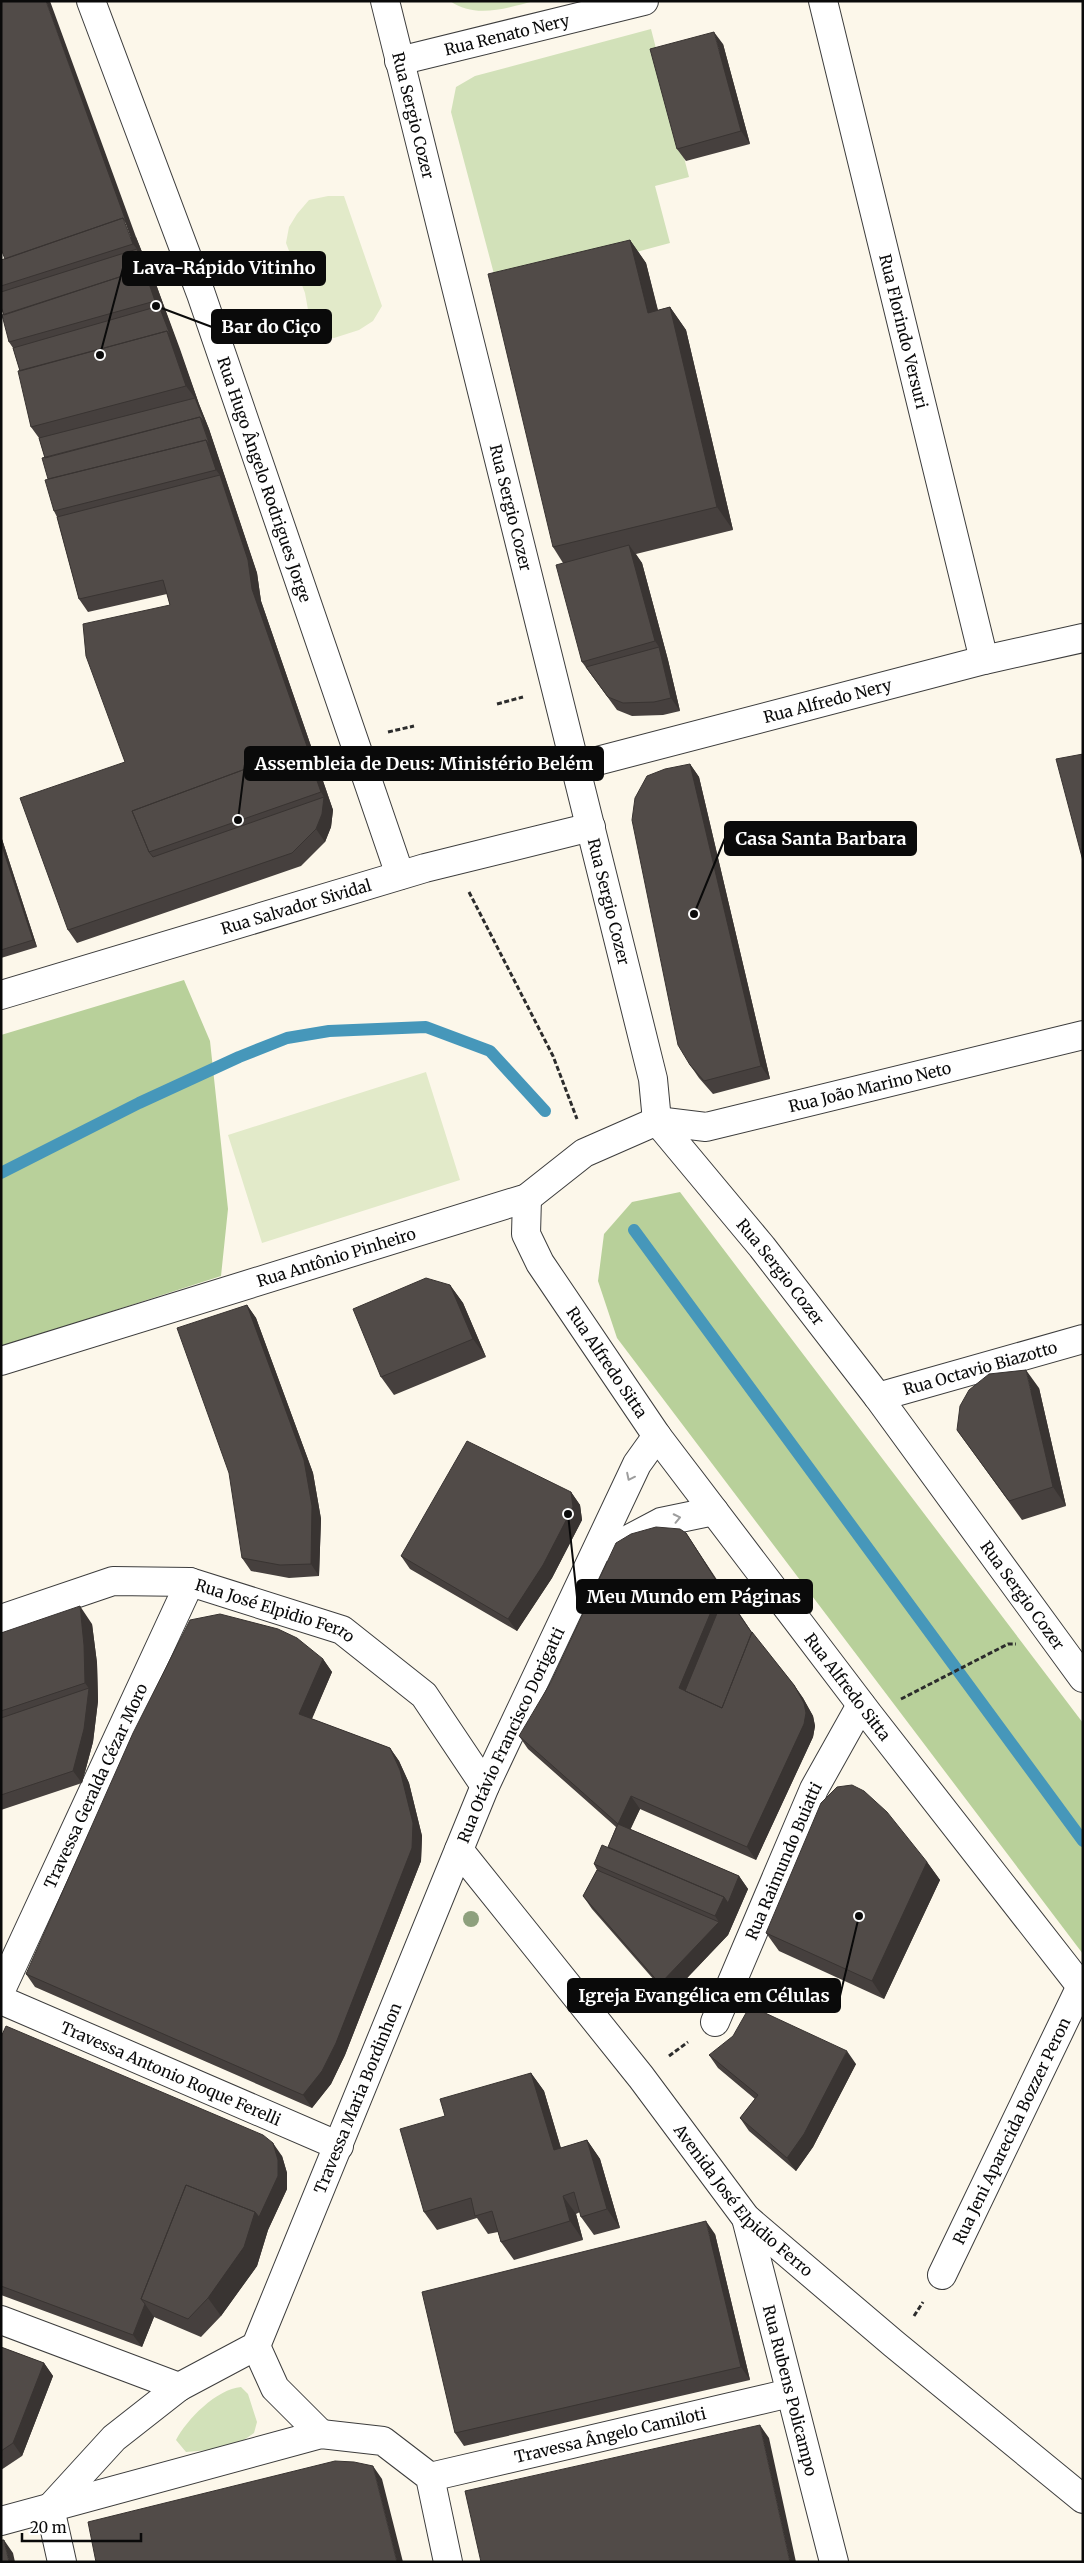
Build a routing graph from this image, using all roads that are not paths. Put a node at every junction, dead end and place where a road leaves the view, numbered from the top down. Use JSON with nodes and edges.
{"nodes":[{"id":1,"x":91,"y":1,"type":"edge"},
{"id":2,"x":385,"y":1,"type":"edge"},
{"id":3,"x":644,"y":1,"type":"edge"},
{"id":4,"x":824,"y":1,"type":"edge"},
{"id":5,"x":400,"y":61,"type":"junction"},
{"id":6,"x":1083,"y":638,"type":"edge"},
{"id":7,"x":984,"y":660,"type":"junction"},
{"id":8,"x":574,"y":767,"type":"junction"},
{"id":9,"x":591,"y":827,"type":"junction"},
{"id":10,"x":400,"y":876,"type":"junction"},
{"id":11,"x":1,"y":995,"type":"edge"},
{"id":12,"x":1083,"y":1035,"type":"edge"},
{"id":13,"x":657,"y":1121,"type":"junction"},
{"id":14,"x":526,"y":1198,"type":"junction"},
{"id":15,"x":1083,"y":1339,"type":"edge"},
{"id":16,"x":1,"y":1361,"type":"edge"},
{"id":17,"x":878,"y":1397,"type":"junction"},
{"id":18,"x":657,"y":1436,"type":"junction"},
{"id":19,"x":714,"y":1510,"type":"junction"},
{"id":20,"x":588,"y":1565,"type":"junction"},
{"id":21,"x":190,"y":1582,"type":"junction"},
{"id":22,"x":1,"y":1619,"type":"edge"},
{"id":23,"x":1083,"y":1678,"type":"edge"},
{"id":24,"x":865,"y":1710,"type":"junction"},
{"id":25,"x":485,"y":1786,"type":"junction"},
{"id":26,"x":459,"y":1850,"type":"junction"},
{"id":27,"x":1082,"y":1988,"type":"edge"},
{"id":28,"x":1,"y":1990,"type":"edge"},
{"id":29,"x":1,"y":2000,"type":"edge"},
{"id":30,"x":715,"y":2022,"type":"road end"},
{"id":31,"x":340,"y":2146,"type":"junction"},
{"id":32,"x":746,"y":2218,"type":"junction"},
{"id":33,"x":942,"y":2275,"type":"road end"},
{"id":34,"x":1,"y":2320,"type":"edge"},
{"id":35,"x":256,"y":2346,"type":"junction"},
{"id":36,"x":179,"y":2387,"type":"junction"},
{"id":37,"x":790,"y":2393,"type":"junction"},
{"id":38,"x":320,"y":2434,"type":"junction"},
{"id":39,"x":430,"y":2477,"type":"junction"},
{"id":40,"x":1083,"y":2499,"type":"edge"},
{"id":41,"x":50,"y":2508,"type":"junction"},
{"id":42,"x":1,"y":2521,"type":"edge"},
{"id":43,"x":62,"y":2562,"type":"edge"},
{"id":44,"x":448,"y":2562,"type":"edge"},
{"id":45,"x":834,"y":2562,"type":"edge"}],
"edges":[{"from":1,"to":10,"type":"street","name":"Rua Hugo Ângelo Rodrigues Jorge"},
{"from":2,"to":5,"type":"street","name":"Rua Sergio Cozer"},
{"from":3,"to":5,"type":"street","name":"Rua Renato Nery"},
{"from":4,"to":7,"type":"street","name":"Rua Florindo Versuri"},
{"from":5,"to":8,"type":"street","name":"Rua Sergio Cozer"},
{"from":6,"to":7,"type":"street","name":"Rua Alfredo Nery"},
{"from":7,"to":8,"type":"street","name":"Rua Alfredo Nery"},
{"from":8,"to":9,"type":"street","name":"Rua Sergio Cozer"},
{"from":9,"to":10,"type":"street","name":"Rua Salvador Sividal"},
{"from":9,"to":13,"type":"street","name":"Rua Sergio Cozer"},
{"from":10,"to":11,"type":"street","name":"Rua Salvador Sividal"},
{"from":12,"to":13,"type":"street","name":"Rua João Marino Neto"},
{"from":13,"to":14,"type":"street","name":"Rua Antônio Pinheiro"},
{"from":13,"to":17,"type":"street","name":"Rua Sergio Cozer"},
{"from":14,"to":16,"type":"street","name":"Rua Antônio Pinheiro"},
{"from":14,"to":18,"type":"street","name":"Rua Alfredo Sitta"},
{"from":15,"to":17,"type":"street","name":"Rua Octavio Biazotto"},
{"from":17,"to":23,"type":"street","name":"Rua Sergio Cozer"},
{"from":18,"to":19,"type":"street","name":"Rua Alfredo Sitta"},
{"from":18,"to":20,"type":"street","name":"Rua Otávio Francisco Dorigatti","one_way":true},
{"from":20,"to":19,"type":"street","name":"Rua Otávio Francisco Dorigatti","one_way":true},
{"from":19,"to":24,"type":"street","name":"Rua Alfredo Sitta"},
{"from":20,"to":25,"type":"street","name":"Rua Otávio Francisco Dorigatti"},
{"from":21,"to":22,"type":"street","name":"Rua José Elpidio Ferro"},
{"from":21,"to":25,"type":"street","name":"Rua José Elpidio Ferro"},
{"from":21,"to":28,"type":"street","name":"Travessa Geralda Cézar Moro"},
{"from":24,"to":27,"type":"street","name":"Rua Alfredo Sitta"},
{"from":24,"to":30,"type":"street","name":"Rua Raimundo Buiatti"},
{"from":25,"to":26,"type":"street","name":"Rua Otávio Francisco Dorigatti"},
{"from":26,"to":31,"type":"street","name":"Travessa Maria Bordinhon"},
{"from":26,"to":32,"type":"street","name":"Avenida José Elpidio Ferro"},
{"from":27,"to":33,"type":"street","name":"Rua Jeni Aparecida Bozzer Peron"},
{"from":29,"to":31,"type":"street","name":"Travessa Antonio Roque Ferelli"},
{"from":31,"to":35,"type":"street","name":"Travessa Maria Bordinhon"},
{"from":32,"to":37,"type":"street","name":"Rua Rubens Policampo"},
{"from":32,"to":40,"type":"street","name":"Avenida José Elpidio Ferro"},
{"from":34,"to":36,"type":"street"},
{"from":35,"to":36,"type":"street"},
{"from":35,"to":38,"type":"street"},
{"from":36,"to":41,"type":"street"},
{"from":37,"to":39,"type":"street","name":"Travessa Ângelo Camiloti"},
{"from":37,"to":45,"type":"street","name":"Rua Rubens Policampo"},
{"from":38,"to":39,"type":"street"},
{"from":38,"to":41,"type":"street"},
{"from":39,"to":44,"type":"street"},
{"from":41,"to":42,"type":"street"},
{"from":41,"to":43,"type":"street"}]}
